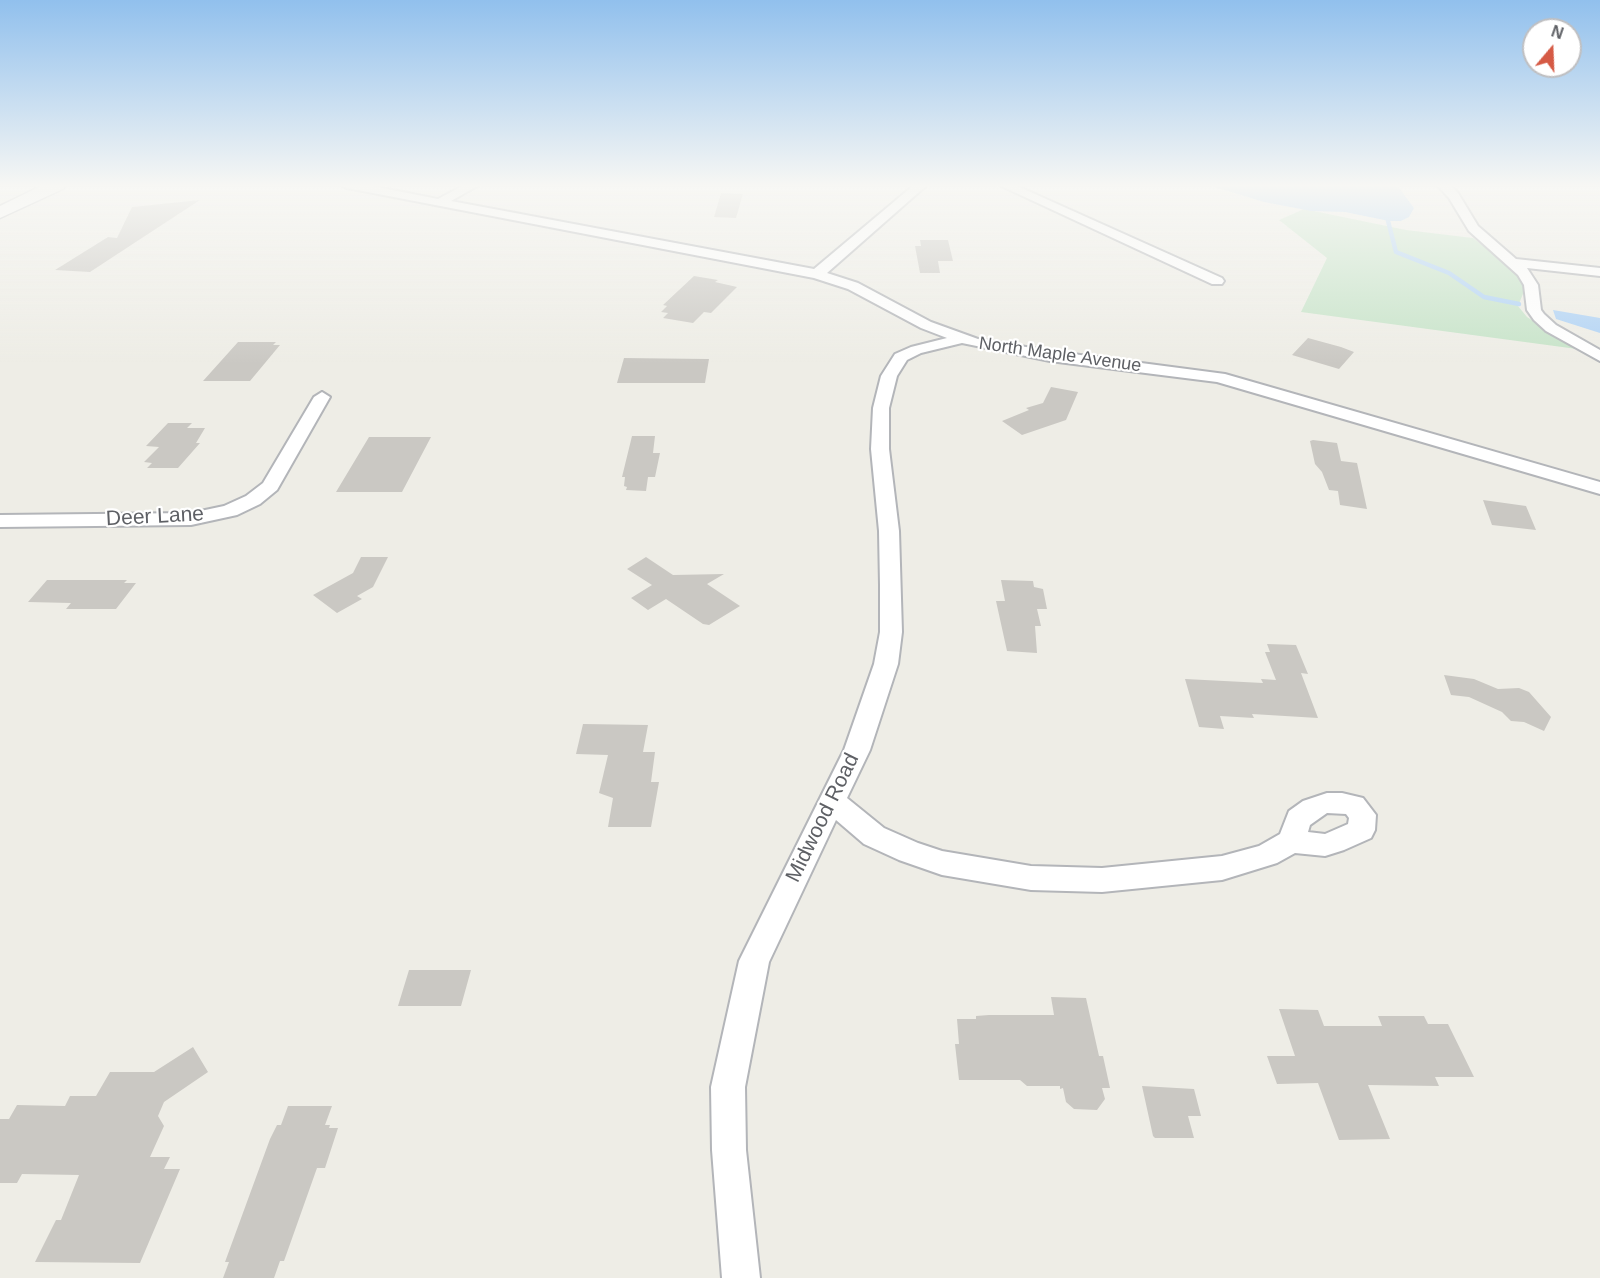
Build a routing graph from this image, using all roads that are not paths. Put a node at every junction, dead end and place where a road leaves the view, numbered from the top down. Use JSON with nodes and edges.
{"nodes":[{"id":1,"x":663,"y":245,"type":"edge"},
{"id":2,"x":851,"y":245,"type":"edge"},
{"id":3,"x":1136,"y":245,"type":"edge"},
{"id":4,"x":1493,"y":245,"type":"edge"},
{"id":5,"x":1515,"y":263,"type":"junction"},
{"id":6,"x":1600,"y":272,"type":"edge"},
{"id":7,"x":817,"y":274,"type":"junction"},
{"id":8,"x":1216,"y":281,"type":"dead end"},
{"id":9,"x":908,"y":316,"type":"junction"},
{"id":10,"x":961,"y":339,"type":"junction"},
{"id":11,"x":902,"y":342,"type":"junction"},
{"id":12,"x":1600,"y":356,"type":"edge"},
{"id":13,"x":322,"y":397,"type":"dead end"},
{"id":14,"x":1600,"y":488,"type":"edge"},
{"id":15,"x":0,"y":520,"type":"edge"},
{"id":16,"x":832,"y":802,"type":"junction"},
{"id":17,"x":1292,"y":841,"type":"dead end"},
{"id":18,"x":741,"y":1278,"type":"edge"}],
"edges":[{"from":1,"to":7,"type":"street","name":"North Maple Avenue"},
{"from":2,"to":7,"type":"street"},
{"from":3,"to":8,"type":"street"},
{"from":4,"to":5,"type":"street"},
{"from":5,"to":6,"type":"street"},
{"from":5,"to":12,"type":"street"},
{"from":7,"to":9,"type":"street","name":"North Maple Avenue"},
{"from":9,"to":10,"type":"street","name":"North Maple Avenue"},
{"from":9,"to":11,"type":"street","name":"Midwood Road"},
{"from":10,"to":11,"type":"street"},
{"from":10,"to":14,"type":"street","name":"North Maple Avenue"},
{"from":11,"to":16,"type":"street","name":"Midwood Road"},
{"from":13,"to":15,"type":"street","name":"Deer Lane"},
{"from":16,"to":17,"type":"street"},
{"from":16,"to":18,"type":"street","name":"Midwood Road"}]}
